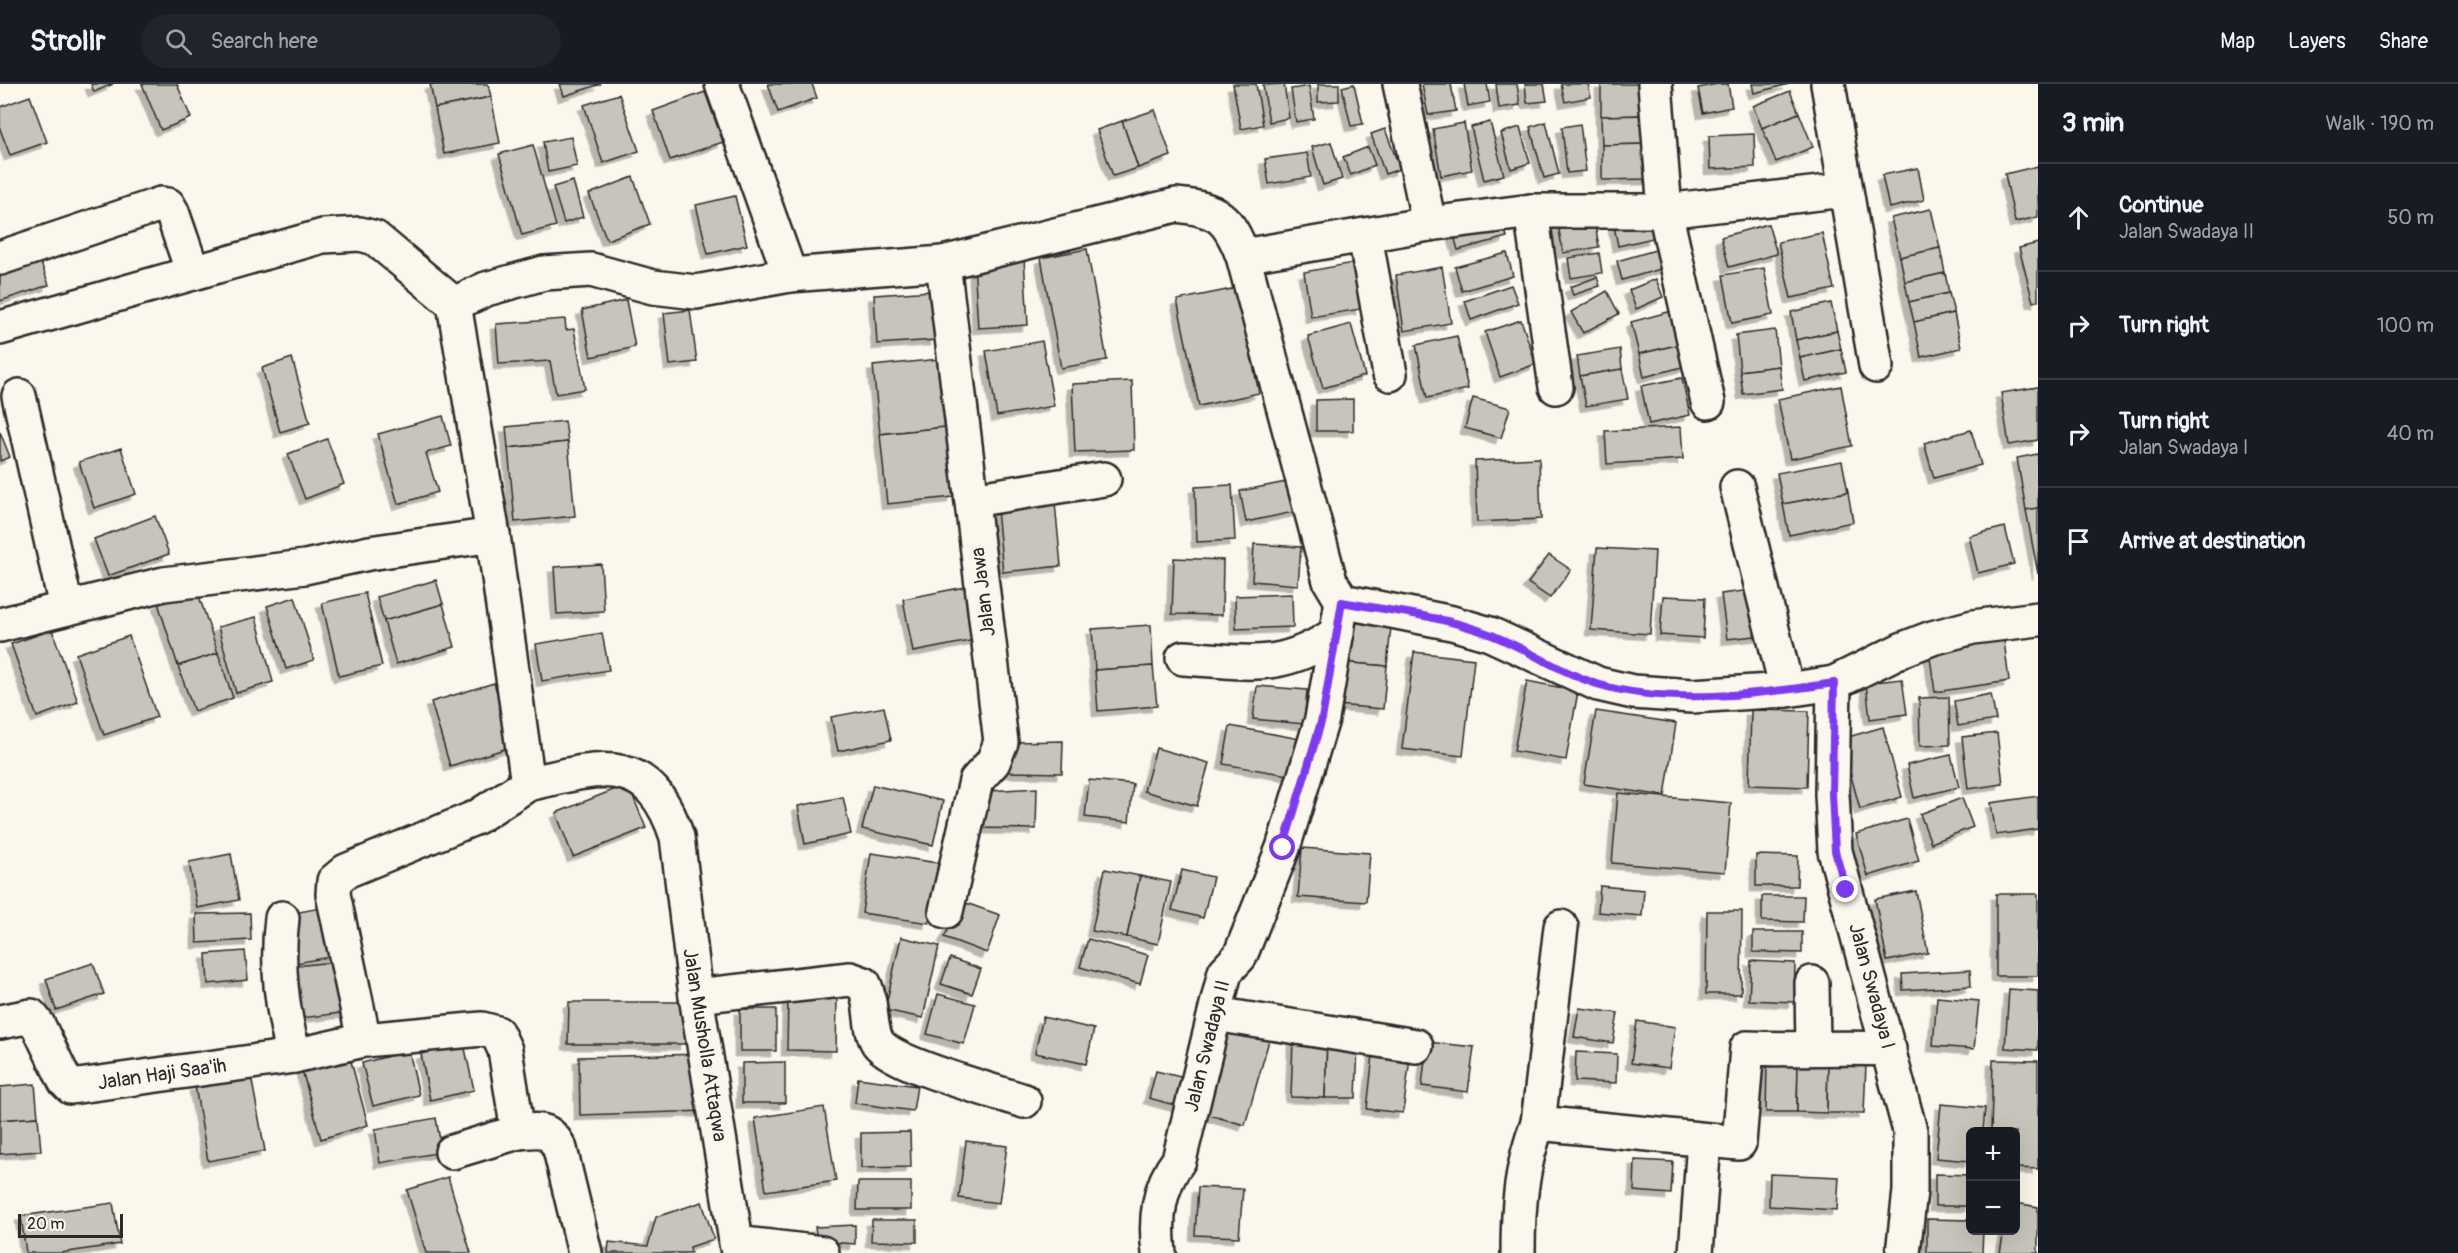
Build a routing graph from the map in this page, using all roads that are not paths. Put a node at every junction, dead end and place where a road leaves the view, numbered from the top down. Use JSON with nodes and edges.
{"nodes":[{"id":1,"x":722,"y":84,"type":"edge"},
{"id":2,"x":1400,"y":84,"type":"edge"},
{"id":3,"x":1655,"y":84,"type":"edge"},
{"id":4,"x":1828,"y":84,"type":"edge"},
{"id":5,"x":1845,"y":190,"type":"junction"},
{"id":6,"x":1531,"y":211,"type":"junction"},
{"id":7,"x":1665,"y":211,"type":"junction"},
{"id":8,"x":1429,"y":224,"type":"junction"},
{"id":9,"x":1365,"y":236,"type":"junction"},
{"id":10,"x":1243,"y":256,"type":"junction"},
{"id":11,"x":0,"y":258,"type":"edge"},
{"id":12,"x":943,"y":262,"type":"junction"},
{"id":13,"x":193,"y":273,"type":"junction"},
{"id":14,"x":790,"y":275,"type":"junction"},
{"id":15,"x":453,"y":304,"type":"junction"},
{"id":16,"x":0,"y":327,"type":"edge"},
{"id":17,"x":1876,"y":366,"type":"dead end"},
{"id":18,"x":1390,"y":374,"type":"dead end"},
{"id":19,"x":1556,"y":387,"type":"dead end"},
{"id":20,"x":19,"y":396,"type":"dead end"},
{"id":21,"x":1708,"y":402,"type":"dead end"},
{"id":22,"x":1104,"y":479,"type":"dead end"},
{"id":23,"x":1737,"y":487,"type":"dead end"},
{"id":24,"x":972,"y":500,"type":"junction"},
{"id":25,"x":493,"y":535,"type":"junction"},
{"id":26,"x":1342,"y":602,"type":"junction"},
{"id":27,"x":66,"y":607,"type":"junction"},
{"id":28,"x":2038,"y":619,"type":"edge"},
{"id":29,"x":0,"y":625,"type":"edge"},
{"id":30,"x":1337,"y":633,"type":"junction"},
{"id":31,"x":1183,"y":658,"type":"dead end"},
{"id":32,"x":1834,"y":683,"type":"junction"},
{"id":33,"x":1787,"y":690,"type":"junction"},
{"id":34,"x":528,"y":784,"type":"junction"},
{"id":35,"x":946,"y":910,"type":"dead end"},
{"id":36,"x":282,"y":918,"type":"dead end"},
{"id":37,"x":1561,"y":927,"type":"dead end"},
{"id":38,"x":1812,"y":982,"type":"dead end"},
{"id":39,"x":696,"y":996,"type":"junction"},
{"id":40,"x":1215,"y":1014,"type":"junction"},
{"id":41,"x":0,"y":1022,"type":"edge"},
{"id":42,"x":364,"y":1040,"type":"junction"},
{"id":43,"x":1416,"y":1046,"type":"dead end"},
{"id":44,"x":1813,"y":1048,"type":"junction"},
{"id":45,"x":1889,"y":1049,"type":"junction"},
{"id":46,"x":294,"y":1056,"type":"junction"},
{"id":47,"x":1024,"y":1101,"type":"dead end"},
{"id":48,"x":1538,"y":1124,"type":"junction"},
{"id":49,"x":518,"y":1132,"type":"junction"},
{"id":50,"x":1704,"y":1141,"type":"junction"},
{"id":51,"x":452,"y":1152,"type":"dead end"},
{"id":52,"x":737,"y":1248,"type":"edge"},
{"id":53,"x":585,"y":1253,"type":"edge"},
{"id":54,"x":822,"y":1253,"type":"edge"},
{"id":55,"x":1159,"y":1253,"type":"edge"},
{"id":56,"x":1518,"y":1253,"type":"edge"},
{"id":57,"x":1696,"y":1253,"type":"edge"},
{"id":58,"x":1904,"y":1253,"type":"edge"}],
"edges":[{"from":1,"to":14,"type":"street"},
{"from":2,"to":8,"type":"street"},
{"from":3,"to":7,"type":"street"},
{"from":4,"to":5,"type":"street"},
{"from":5,"to":7,"type":"street"},
{"from":5,"to":17,"type":"street"},
{"from":6,"to":7,"type":"street"},
{"from":6,"to":8,"type":"street"},
{"from":6,"to":19,"type":"street"},
{"from":7,"to":21,"type":"street"},
{"from":8,"to":9,"type":"street"},
{"from":9,"to":10,"type":"street"},
{"from":9,"to":18,"type":"street"},
{"from":10,"to":12,"type":"street"},
{"from":10,"to":26,"type":"street"},
{"from":11,"to":13,"type":"street"},
{"from":12,"to":14,"type":"street"},
{"from":12,"to":24,"type":"street","name":"Jalan Jawa"},
{"from":13,"to":15,"type":"street"},
{"from":13,"to":16,"type":"street"},
{"from":14,"to":15,"type":"street"},
{"from":15,"to":25,"type":"street"},
{"from":20,"to":27,"type":"street"},
{"from":22,"to":24,"type":"street"},
{"from":23,"to":33,"type":"street"},
{"from":24,"to":35,"type":"street","name":"Jalan Jawa"},
{"from":25,"to":27,"type":"street"},
{"from":25,"to":34,"type":"street"},
{"from":26,"to":30,"type":"street","name":"Jalan Swadaya II"},
{"from":26,"to":33,"type":"street"},
{"from":27,"to":29,"type":"street"},
{"from":28,"to":32,"type":"street"},
{"from":30,"to":31,"type":"street"},
{"from":30,"to":40,"type":"street","name":"Jalan Swadaya II"},
{"from":32,"to":33,"type":"street"},
{"from":32,"to":45,"type":"street","name":"Jalan Swadaya I"},
{"from":34,"to":39,"type":"street","name":"Jalan Musholla Attaqwa"},
{"from":34,"to":42,"type":"street"},
{"from":36,"to":46,"type":"street"},
{"from":37,"to":48,"type":"street"},
{"from":38,"to":44,"type":"street"},
{"from":39,"to":47,"type":"street"},
{"from":39,"to":52,"type":"street","name":"Jalan Musholla Attaqwa"},
{"from":40,"to":43,"type":"street"},
{"from":40,"to":55,"type":"street","name":"Jalan Swadaya II"},
{"from":41,"to":46,"type":"street","name":"Jalan Haji Saa'ih"},
{"from":42,"to":46,"type":"street","name":"Jalan Haji Saa'ih"},
{"from":42,"to":49,"type":"street","name":"Jalan Haji Saa'ih"},
{"from":44,"to":45,"type":"street"},
{"from":44,"to":50,"type":"street"},
{"from":45,"to":58,"type":"street","name":"Jalan Swadaya I"},
{"from":48,"to":50,"type":"street"},
{"from":48,"to":56,"type":"street"},
{"from":49,"to":51,"type":"street"},
{"from":49,"to":53,"type":"street"},
{"from":50,"to":57,"type":"street"},
{"from":52,"to":54,"type":"street"}]}
